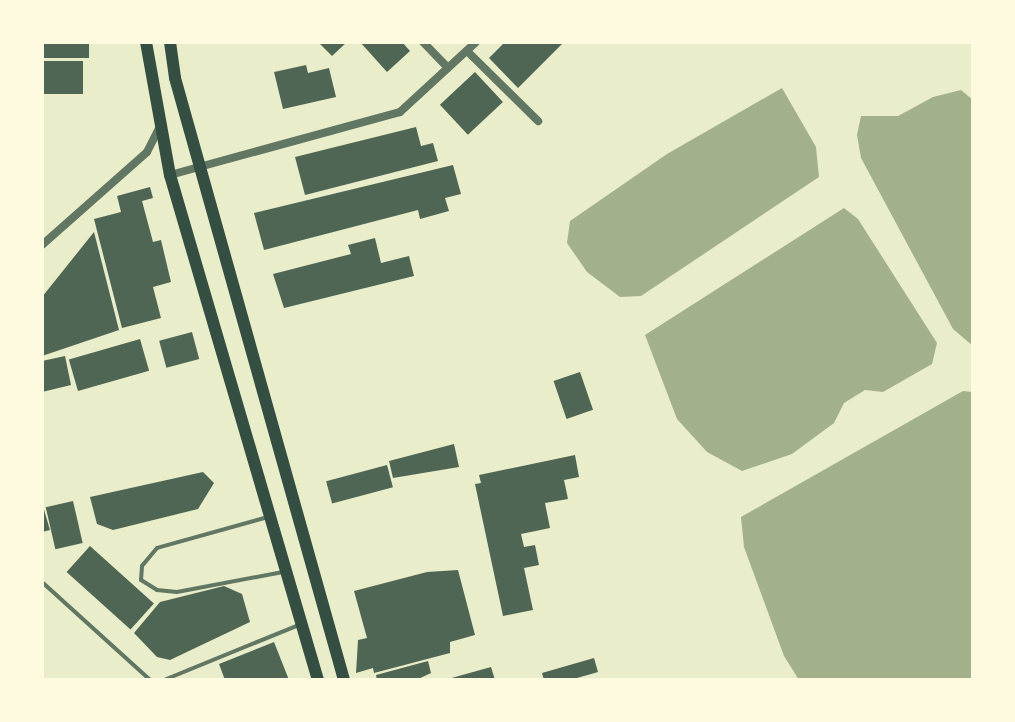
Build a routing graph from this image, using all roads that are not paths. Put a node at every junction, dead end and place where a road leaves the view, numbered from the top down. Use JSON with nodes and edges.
{"nodes":[{"id":1,"x":146,"y":42,"type":"edge"},
{"id":2,"x":170,"y":42,"type":"edge"},
{"id":3,"x":423,"y":42,"type":"edge"},
{"id":4,"x":476,"y":42,"type":"edge"},
{"id":5,"x":467,"y":51,"type":"junction"},
{"id":6,"x":448,"y":68,"type":"junction"},
{"id":7,"x":538,"y":121,"type":"dead end"},
{"id":8,"x":161,"y":123,"type":"junction"},
{"id":9,"x":200,"y":168,"type":"junction"},
{"id":10,"x":170,"y":175,"type":"junction"},
{"id":11,"x":42,"y":245,"type":"edge"},
{"id":12,"x":269,"y":516,"type":"junction"},
{"id":13,"x":285,"y":571,"type":"junction"},
{"id":14,"x":42,"y":582,"type":"edge"},
{"id":15,"x":301,"y":624,"type":"junction"},
{"id":16,"x":150,"y":680,"type":"edge"},
{"id":17,"x":164,"y":680,"type":"edge"},
{"id":18,"x":318,"y":680,"type":"edge"},
{"id":19,"x":344,"y":680,"type":"edge"}],
"edges":[{"from":1,"to":8,"type":"main road"},
{"from":2,"to":9,"type":"main road"},
{"from":3,"to":6,"type":"street"},
{"from":4,"to":5,"type":"street"},
{"from":5,"to":6,"type":"street"},
{"from":5,"to":7,"type":"street"},
{"from":6,"to":9,"type":"street"},
{"from":8,"to":10,"type":"main road"},
{"from":8,"to":11,"type":"street"},
{"from":9,"to":10,"type":"street"},
{"from":9,"to":19,"type":"main road"},
{"from":10,"to":12,"type":"main road"},
{"from":12,"to":13,"type":"main road"},
{"from":12,"to":13,"type":"lane"},
{"from":13,"to":15,"type":"main road"},
{"from":14,"to":16,"type":"lane"},
{"from":15,"to":17,"type":"lane"},
{"from":15,"to":18,"type":"main road"}]}
